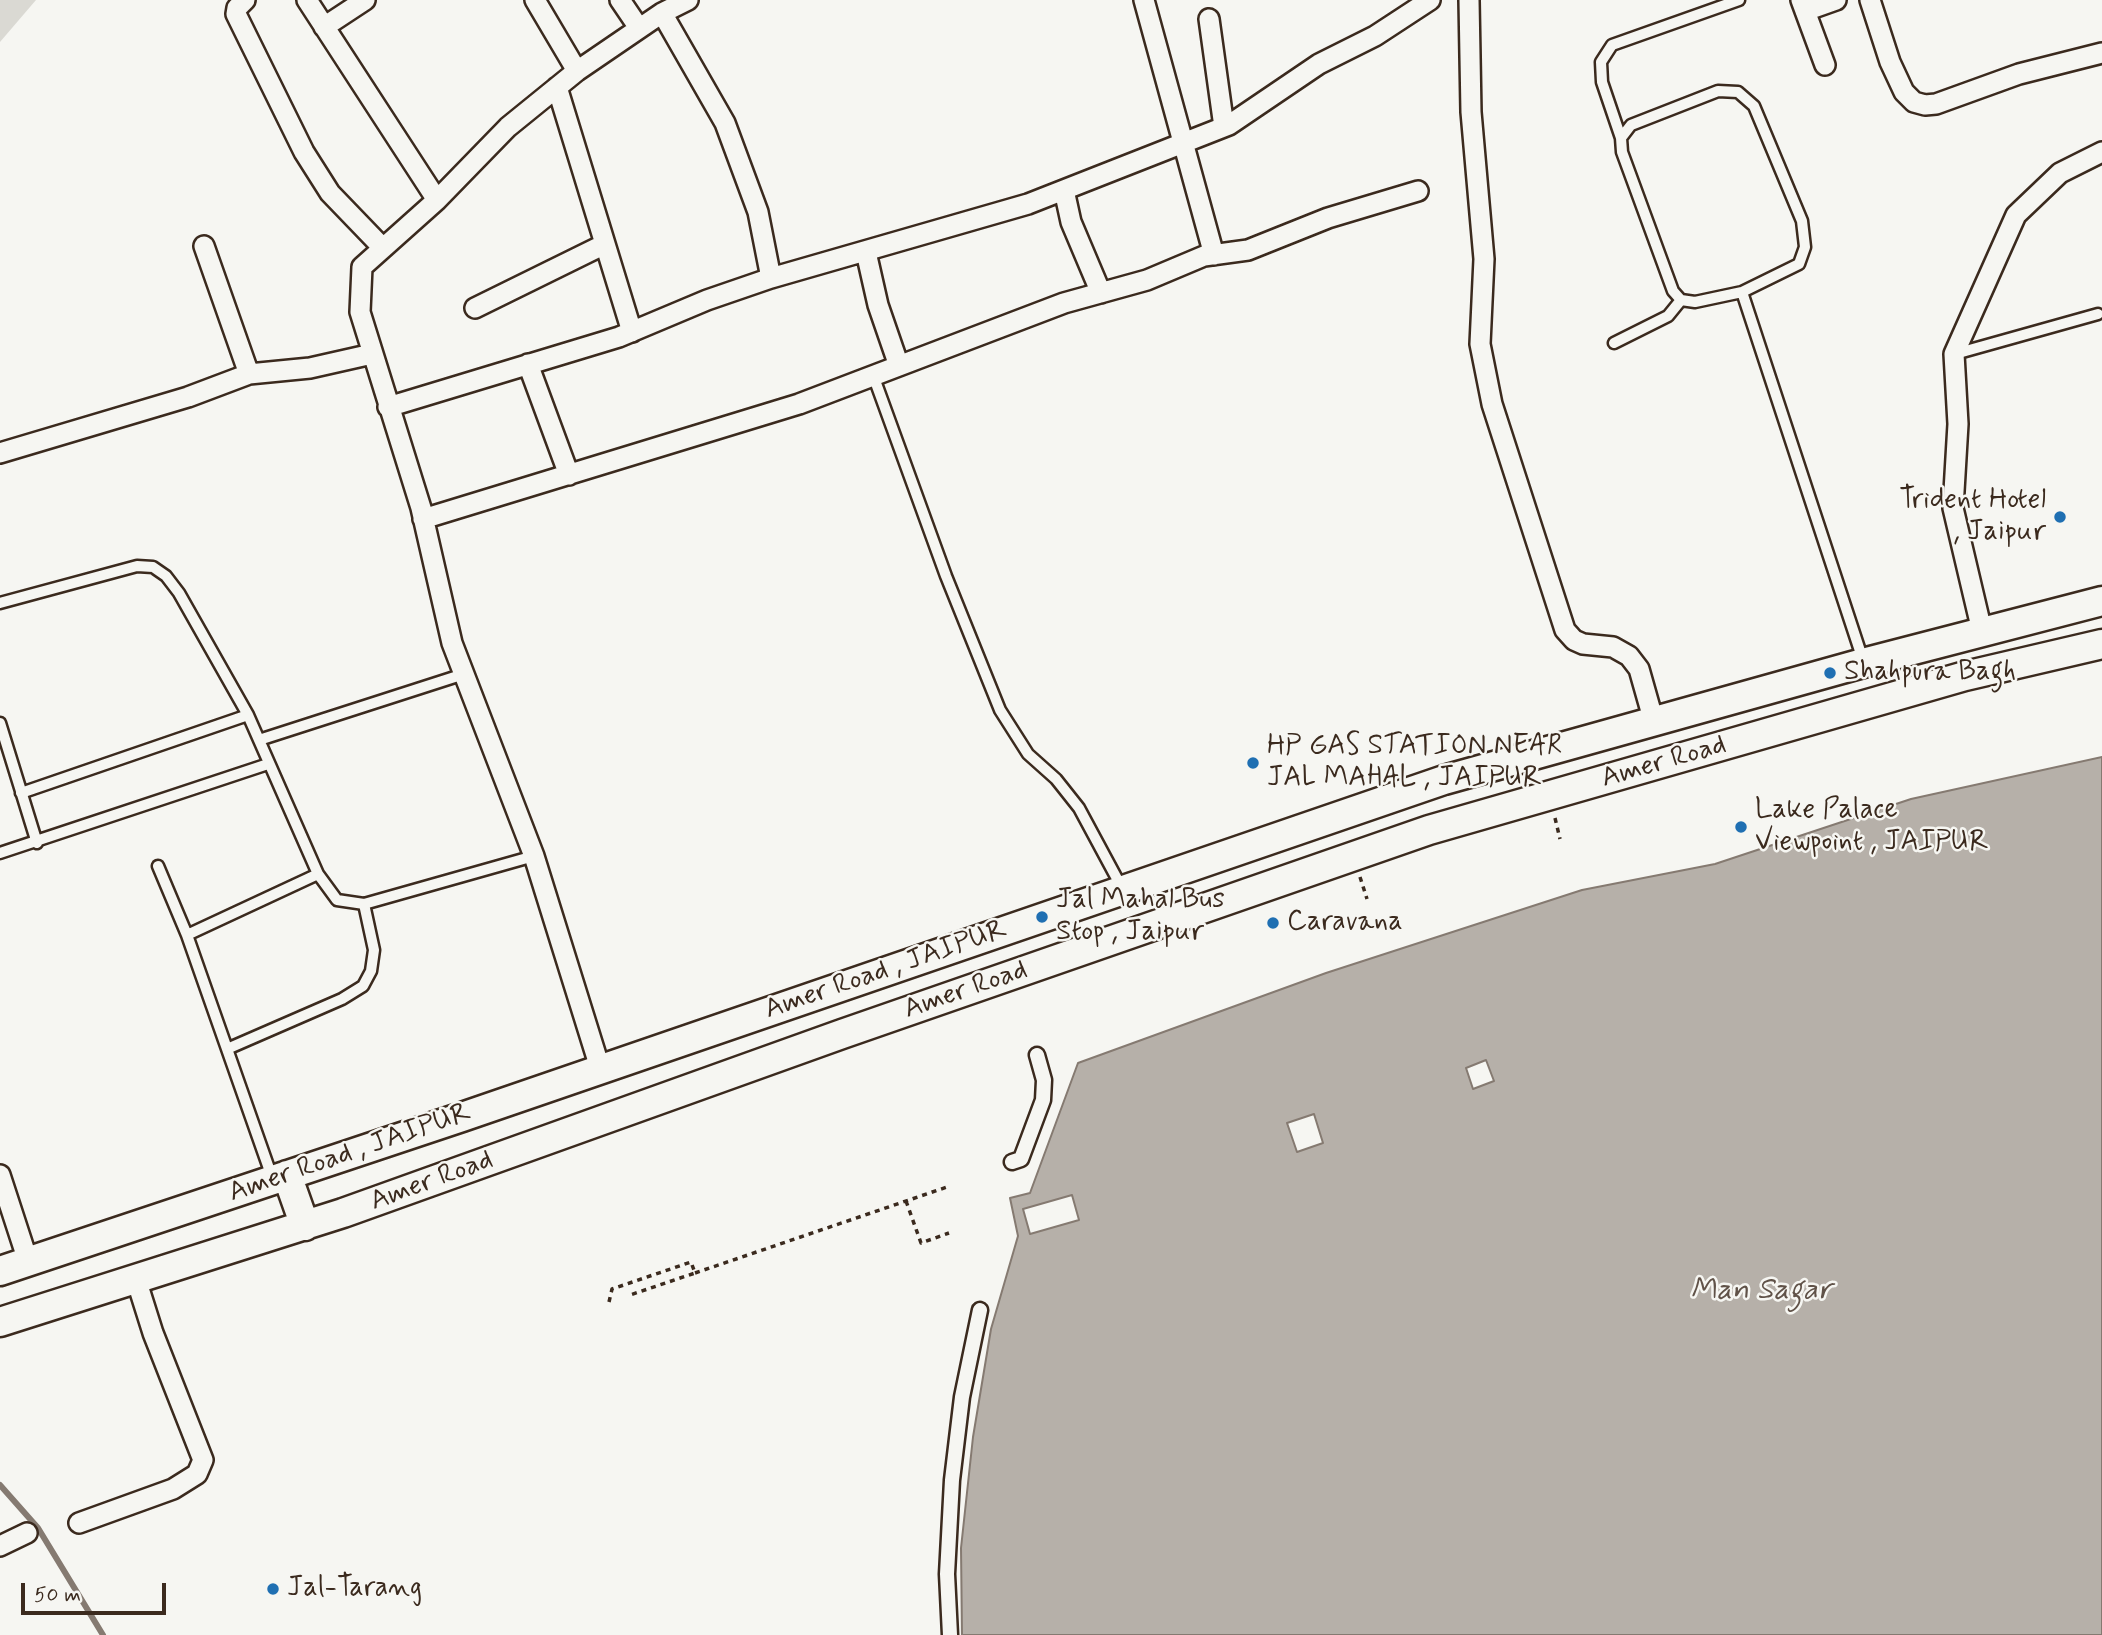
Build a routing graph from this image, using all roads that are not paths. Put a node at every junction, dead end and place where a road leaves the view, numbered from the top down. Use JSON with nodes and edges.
{"nodes":[{"id":1,"x":245,"y":0,"type":"edge"},
{"id":2,"x":307,"y":0,"type":"edge"},
{"id":3,"x":365,"y":0,"type":"edge"},
{"id":4,"x":535,"y":0,"type":"edge"},
{"id":5,"x":620,"y":0,"type":"edge"},
{"id":6,"x":688,"y":0,"type":"edge"},
{"id":7,"x":1144,"y":0,"type":"edge"},
{"id":8,"x":1430,"y":0,"type":"edge"},
{"id":9,"x":1469,"y":0,"type":"edge"},
{"id":10,"x":1739,"y":0,"type":"edge"},
{"id":11,"x":1836,"y":0,"type":"edge"},
{"id":12,"x":1870,"y":0,"type":"edge"},
{"id":13,"x":1803,"y":5,"type":"edge"},
{"id":14,"x":662,"y":13,"type":"junction"},
{"id":15,"x":1209,"y":19,"type":"dead end"},
{"id":16,"x":324,"y":27,"type":"junction"},
{"id":17,"x":639,"y":28,"type":"junction"},
{"id":18,"x":2102,"y":53,"type":"edge"},
{"id":19,"x":1825,"y":65,"type":"dead end"},
{"id":20,"x":577,"y":71,"type":"junction"},
{"id":21,"x":557,"y":87,"type":"junction"},
{"id":22,"x":1224,"y":127,"type":"junction"},
{"id":23,"x":1621,"y":138,"type":"junction"},
{"id":24,"x":1182,"y":144,"type":"junction"},
{"id":25,"x":2102,"y":152,"type":"edge"},
{"id":26,"x":1064,"y":190,"type":"junction"},
{"id":27,"x":1418,"y":191,"type":"dead end"},
{"id":28,"x":437,"y":200,"type":"junction"},
{"id":29,"x":605,"y":244,"type":"junction"},
{"id":30,"x":204,"y":246,"type":"dead end"},
{"id":31,"x":382,"y":247,"type":"junction"},
{"id":32,"x":866,"y":252,"type":"junction"},
{"id":33,"x":1214,"y":255,"type":"junction"},
{"id":34,"x":771,"y":278,"type":"junction"},
{"id":35,"x":1742,"y":292,"type":"junction"},
{"id":36,"x":1101,"y":293,"type":"junction"},
{"id":37,"x":1681,"y":300,"type":"junction"},
{"id":38,"x":475,"y":308,"type":"dead end"},
{"id":39,"x":2098,"y":314,"type":"dead end"},
{"id":40,"x":632,"y":332,"type":"junction"},
{"id":41,"x":1614,"y":343,"type":"dead end"},
{"id":42,"x":372,"y":354,"type":"junction"},
{"id":43,"x":1954,"y":354,"type":"junction"},
{"id":44,"x":528,"y":364,"type":"junction"},
{"id":45,"x":899,"y":366,"type":"junction"},
{"id":46,"x":249,"y":374,"type":"junction"},
{"id":47,"x":873,"y":375,"type":"junction"},
{"id":48,"x":388,"y":407,"type":"junction"},
{"id":49,"x":0,"y":453,"type":"edge"},
{"id":50,"x":569,"y":475,"type":"junction"},
{"id":51,"x":423,"y":519,"type":"junction"},
{"id":52,"x":2102,"y":601,"type":"edge"},
{"id":53,"x":0,"y":603,"type":"edge"},
{"id":54,"x":1982,"y":631,"type":"junction"},
{"id":55,"x":2102,"y":644,"type":"edge"},
{"id":56,"x":1863,"y":663,"type":"junction"},
{"id":57,"x":464,"y":674,"type":"junction"},
{"id":58,"x":248,"y":715,"type":"junction"},
{"id":59,"x":1654,"y":722,"type":"junction"},
{"id":60,"x":0,"y":723,"type":"edge"},
{"id":61,"x":259,"y":740,"type":"junction"},
{"id":62,"x":268,"y":764,"type":"junction"},
{"id":63,"x":21,"y":793,"type":"junction"},
{"id":64,"x":37,"y":843,"type":"junction"},
{"id":65,"x":0,"y":853,"type":"edge"},
{"id":66,"x":534,"y":856,"type":"junction"},
{"id":67,"x":158,"y":866,"type":"dead end"},
{"id":68,"x":318,"y":874,"type":"junction"},
{"id":69,"x":1157,"y":876,"type":"junction"},
{"id":70,"x":1122,"y":888,"type":"junction"},
{"id":71,"x":364,"y":904,"type":"junction"},
{"id":72,"x":1172,"y":919,"type":"junction"},
{"id":73,"x":187,"y":935,"type":"junction"},
{"id":74,"x":227,"y":1049,"type":"junction"},
{"id":75,"x":1037,"y":1055,"type":"dead end"},
{"id":76,"x":600,"y":1068,"type":"junction"},
{"id":77,"x":1012,"y":1162,"type":"dead end"},
{"id":78,"x":0,"y":1175,"type":"edge"},
{"id":79,"x":280,"y":1178,"type":"junction"},
{"id":80,"x":305,"y":1226,"type":"junction"},
{"id":81,"x":28,"y":1261,"type":"junction"},
{"id":82,"x":0,"y":1272,"type":"edge"},
{"id":83,"x":136,"y":1279,"type":"junction"},
{"id":84,"x":980,"y":1310,"type":"dead end"},
{"id":85,"x":0,"y":1322,"type":"edge"},
{"id":86,"x":79,"y":1523,"type":"dead end"},
{"id":87,"x":27,"y":1533,"type":"dead end"},
{"id":88,"x":0,"y":1546,"type":"edge"},
{"id":89,"x":950,"y":1635,"type":"edge"}],
"edges":[{"from":1,"to":31,"type":"street"},
{"from":2,"to":16,"type":"street"},
{"from":3,"to":16,"type":"street"},
{"from":4,"to":20,"type":"street"},
{"from":5,"to":17,"type":"street"},
{"from":6,"to":14,"type":"street"},
{"from":7,"to":24,"type":"street"},
{"from":8,"to":22,"type":"street"},
{"from":9,"to":59,"type":"street"},
{"from":10,"to":23,"type":"lane"},
{"from":11,"to":13,"type":"street"},
{"from":12,"to":18,"type":"street"},
{"from":13,"to":19,"type":"street"},
{"from":14,"to":17,"type":"street"},
{"from":14,"to":34,"type":"street"},
{"from":15,"to":22,"type":"street"},
{"from":16,"to":28,"type":"street"},
{"from":17,"to":20,"type":"street"},
{"from":20,"to":21,"type":"street"},
{"from":21,"to":28,"type":"street"},
{"from":21,"to":29,"type":"street"},
{"from":22,"to":24,"type":"street"},
{"from":23,"to":35,"type":"lane"},
{"from":23,"to":37,"type":"lane"},
{"from":24,"to":26,"type":"street"},
{"from":24,"to":33,"type":"street"},
{"from":25,"to":43,"type":"street"},
{"from":26,"to":32,"type":"street"},
{"from":26,"to":36,"type":"street"},
{"from":27,"to":33,"type":"street"},
{"from":28,"to":31,"type":"street"},
{"from":29,"to":38,"type":"street"},
{"from":29,"to":40,"type":"street"},
{"from":30,"to":46,"type":"street"},
{"from":31,"to":42,"type":"street"},
{"from":32,"to":34,"type":"street"},
{"from":32,"to":45,"type":"street"},
{"from":33,"to":36,"type":"street"},
{"from":34,"to":40,"type":"street"},
{"from":35,"to":37,"type":"lane"},
{"from":35,"to":56,"type":"lane"},
{"from":36,"to":45,"type":"street"},
{"from":37,"to":41,"type":"lane"},
{"from":39,"to":43,"type":"lane"},
{"from":40,"to":44,"type":"street"},
{"from":42,"to":46,"type":"street"},
{"from":42,"to":48,"type":"street"},
{"from":43,"to":54,"type":"street"},
{"from":44,"to":48,"type":"street"},
{"from":44,"to":50,"type":"street"},
{"from":45,"to":47,"type":"street"},
{"from":46,"to":49,"type":"street"},
{"from":47,"to":50,"type":"street"},
{"from":47,"to":70,"type":"lane"},
{"from":48,"to":51,"type":"street"},
{"from":50,"to":51,"type":"street"},
{"from":51,"to":57,"type":"street"},
{"from":52,"to":54,"type":"main road","name":"Amer Road , JAIPUR"},
{"from":53,"to":58,"type":"lane"},
{"from":54,"to":56,"type":"main road","name":"Amer Road , JAIPUR"},
{"from":55,"to":72,"type":"main road","name":"Amer Road"},
{"from":56,"to":59,"type":"main road","name":"Amer Road , JAIPUR"},
{"from":57,"to":61,"type":"lane"},
{"from":57,"to":66,"type":"street"},
{"from":58,"to":61,"type":"lane"},
{"from":58,"to":63,"type":"lane"},
{"from":59,"to":69,"type":"main road","name":"Amer Road , JAIPUR"},
{"from":60,"to":63,"type":"lane"},
{"from":61,"to":62,"type":"lane"},
{"from":62,"to":64,"type":"lane"},
{"from":62,"to":68,"type":"lane"},
{"from":63,"to":64,"type":"lane"},
{"from":64,"to":65,"type":"lane"},
{"from":66,"to":71,"type":"lane"},
{"from":66,"to":76,"type":"street"},
{"from":67,"to":73,"type":"lane"},
{"from":68,"to":71,"type":"lane"},
{"from":68,"to":73,"type":"lane"},
{"from":69,"to":70,"type":"main road","name":"Amer Road , JAIPUR"},
{"from":69,"to":72,"type":"main road"},
{"from":70,"to":76,"type":"main road","name":"Amer Road , JAIPUR"},
{"from":71,"to":74,"type":"lane"},
{"from":72,"to":80,"type":"main road","name":"Amer Road"},
{"from":73,"to":74,"type":"lane"},
{"from":74,"to":79,"type":"lane"},
{"from":75,"to":77,"type":"street"},
{"from":76,"to":79,"type":"main road","name":"Amer Road , JAIPUR"},
{"from":78,"to":81,"type":"street"},
{"from":79,"to":80,"type":"main road"},
{"from":79,"to":81,"type":"main road","name":"Amer Road , JAIPUR"},
{"from":80,"to":83,"type":"main road","name":"Amer Road"},
{"from":81,"to":82,"type":"main road","name":"Amer Road , JAIPUR"},
{"from":83,"to":85,"type":"main road","name":"Amer Road"},
{"from":83,"to":86,"type":"street"},
{"from":84,"to":89,"type":"street"},
{"from":87,"to":88,"type":"street"}]}
